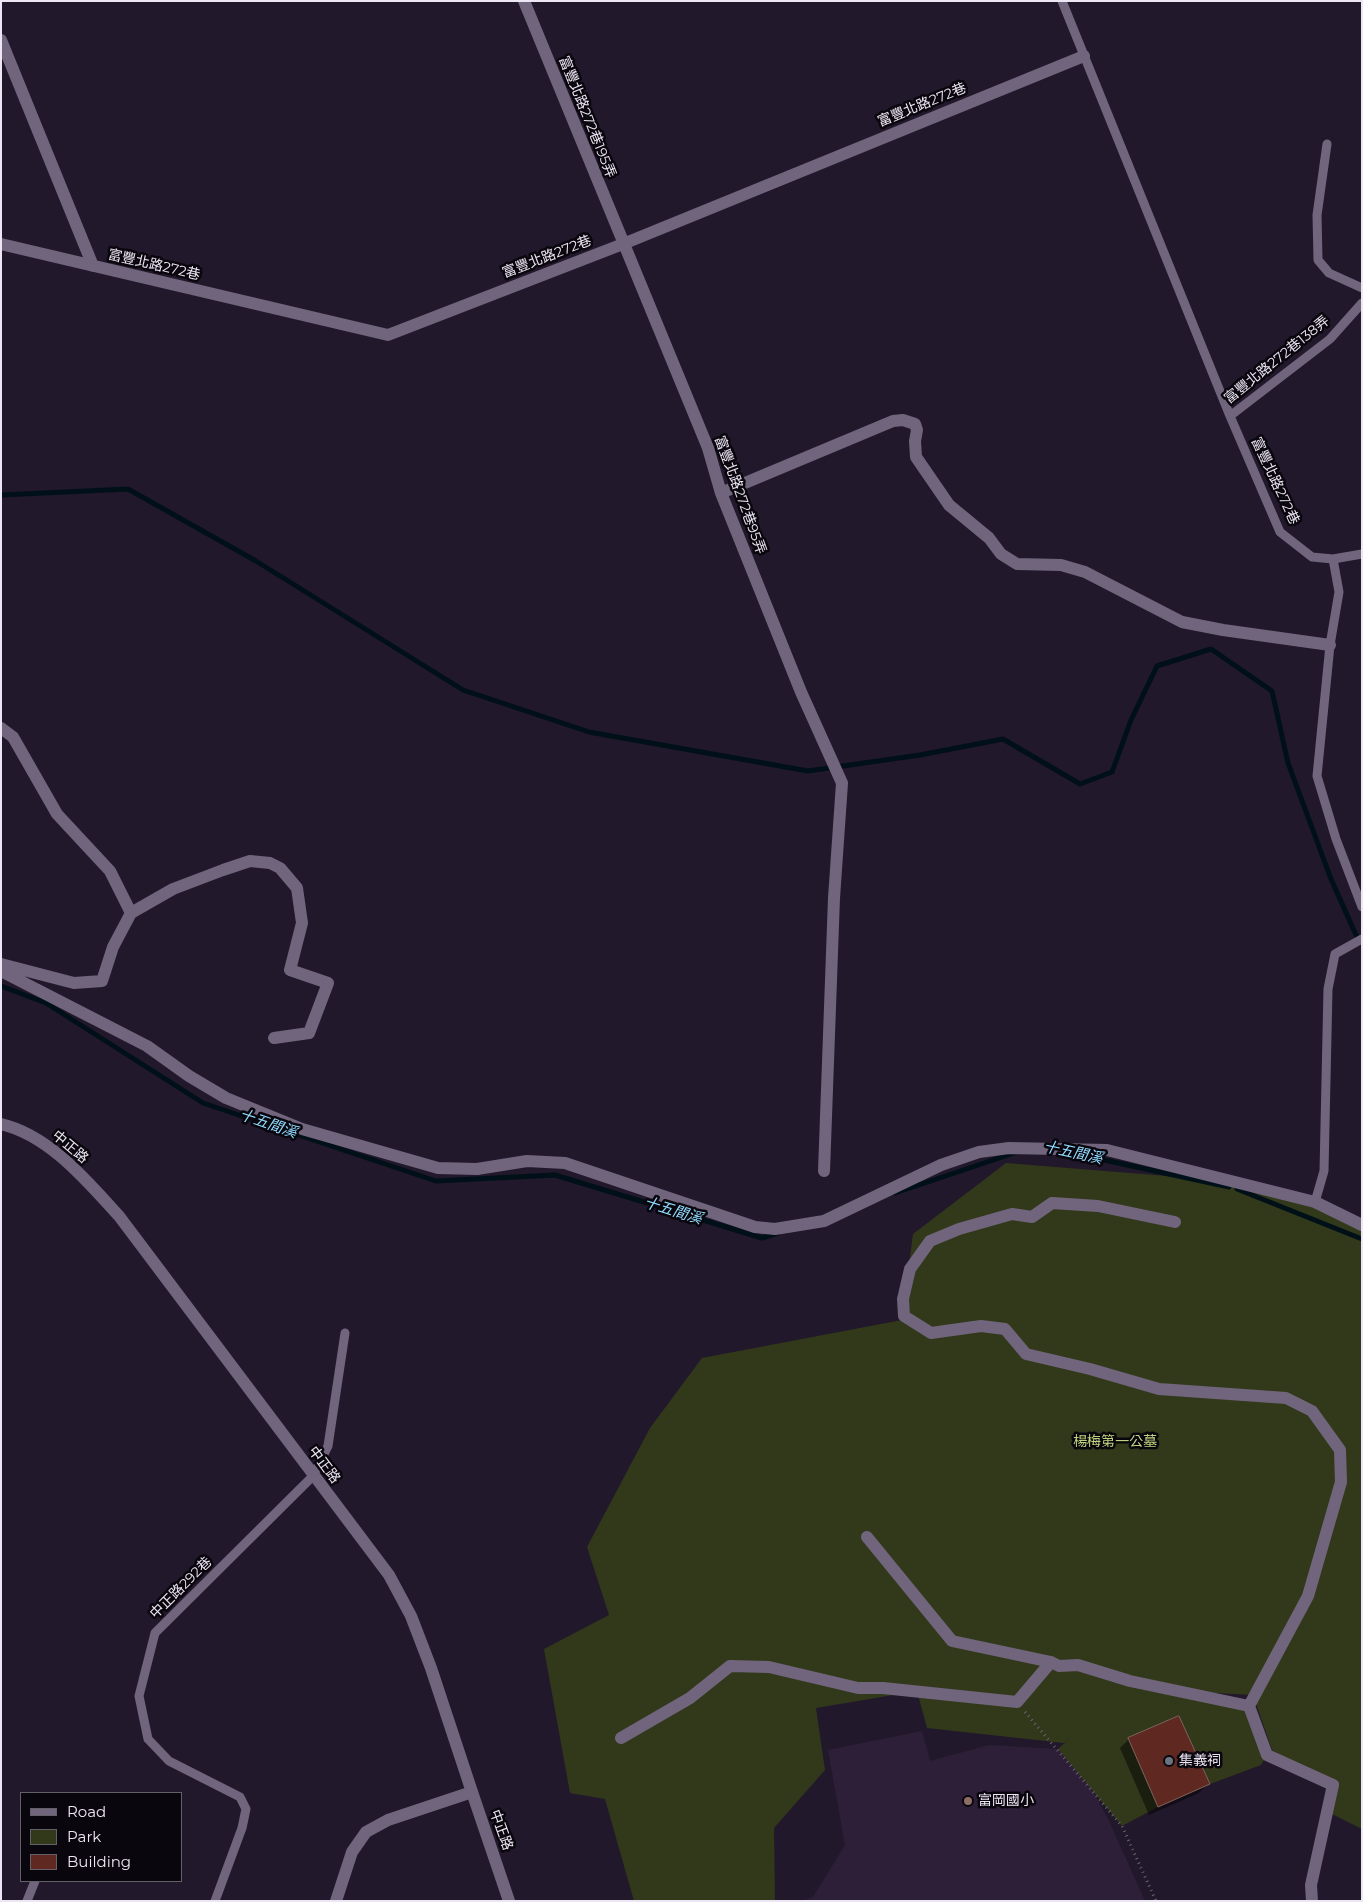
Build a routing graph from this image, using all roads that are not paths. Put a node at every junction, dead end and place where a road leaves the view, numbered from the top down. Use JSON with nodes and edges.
{"nodes":[{"id":1,"x":524,"y":1,"type":"edge"},
{"id":2,"x":1062,"y":1,"type":"edge"},
{"id":3,"x":1,"y":40,"type":"edge"},
{"id":4,"x":1084,"y":56,"type":"junction"},
{"id":5,"x":1327,"y":144,"type":"dead end"},
{"id":6,"x":1,"y":244,"type":"edge"},
{"id":7,"x":622,"y":244,"type":"junction"},
{"id":8,"x":93,"y":266,"type":"junction"},
{"id":9,"x":1362,"y":288,"type":"edge"},
{"id":10,"x":1362,"y":303,"type":"edge"},
{"id":11,"x":1230,"y":416,"type":"junction"},
{"id":12,"x":721,"y":493,"type":"junction"},
{"id":13,"x":1362,"y":554,"type":"edge"},
{"id":14,"x":1333,"y":559,"type":"junction"},
{"id":15,"x":1330,"y":645,"type":"junction"},
{"id":16,"x":1,"y":728,"type":"edge"},
{"id":17,"x":1362,"y":907,"type":"edge"},
{"id":18,"x":131,"y":913,"type":"junction"},
{"id":19,"x":1362,"y":939,"type":"edge"},
{"id":20,"x":1,"y":964,"type":"edge"},
{"id":21,"x":1,"y":971,"type":"edge"},
{"id":22,"x":274,"y":1038,"type":"dead end"},
{"id":23,"x":1,"y":1124,"type":"edge"},
{"id":24,"x":824,"y":1172,"type":"dead end"},
{"id":25,"x":1315,"y":1202,"type":"junction"},
{"id":26,"x":1175,"y":1222,"type":"dead end"},
{"id":27,"x":1362,"y":1225,"type":"edge"},
{"id":28,"x":345,"y":1333,"type":"dead end"},
{"id":29,"x":313,"y":1476,"type":"junction"},
{"id":30,"x":867,"y":1537,"type":"dead end"},
{"id":31,"x":1052,"y":1662,"type":"junction"},
{"id":32,"x":1249,"y":1706,"type":"junction"},
{"id":33,"x":621,"y":1738,"type":"dead end"},
{"id":34,"x":472,"y":1792,"type":"junction"},
{"id":35,"x":35,"y":1882,"type":"edge"},
{"id":36,"x":26,"y":1901,"type":"edge"},
{"id":37,"x":215,"y":1901,"type":"edge"},
{"id":38,"x":336,"y":1901,"type":"edge"},
{"id":39,"x":510,"y":1901,"type":"edge"},
{"id":40,"x":1312,"y":1901,"type":"edge"}],
"edges":[{"from":1,"to":7,"type":"street","name":"富豐北路272巷195弄"},
{"from":2,"to":4,"type":"lane","name":"富豐北路272巷"},
{"from":3,"to":8,"type":"street"},
{"from":4,"to":7,"type":"street","name":"富豐北路272巷"},
{"from":4,"to":11,"type":"lane","name":"富豐北路272巷"},
{"from":5,"to":9,"type":"lane"},
{"from":6,"to":8,"type":"street","name":"富豐北路272巷"},
{"from":7,"to":8,"type":"street","name":"富豐北路272巷"},
{"from":7,"to":12,"type":"street","name":"富豐北路272巷95弄"},
{"from":10,"to":11,"type":"lane","name":"富豐北路272巷138弄"},
{"from":11,"to":14,"type":"lane","name":"富豐北路272巷"},
{"from":12,"to":15,"type":"street"},
{"from":12,"to":24,"type":"street","name":"富豐北路272巷95弄"},
{"from":13,"to":14,"type":"lane"},
{"from":14,"to":15,"type":"lane"},
{"from":15,"to":17,"type":"lane"},
{"from":16,"to":18,"type":"street"},
{"from":18,"to":20,"type":"street"},
{"from":18,"to":22,"type":"street"},
{"from":19,"to":25,"type":"lane"},
{"from":21,"to":25,"type":"street"},
{"from":23,"to":29,"type":"street","name":"中正路"},
{"from":25,"to":27,"type":"street"},
{"from":26,"to":32,"type":"street"},
{"from":28,"to":29,"type":"lane","name":"中正路292巷"},
{"from":29,"to":34,"type":"street","name":"中正路"},
{"from":29,"to":37,"type":"lane","name":"中正路292巷"},
{"from":30,"to":31,"type":"street"},
{"from":31,"to":32,"type":"street"},
{"from":31,"to":33,"type":"street"},
{"from":32,"to":40,"type":"street"},
{"from":34,"to":38,"type":"street"},
{"from":34,"to":39,"type":"street","name":"中正路"},
{"from":35,"to":36,"type":"lane"}]}
